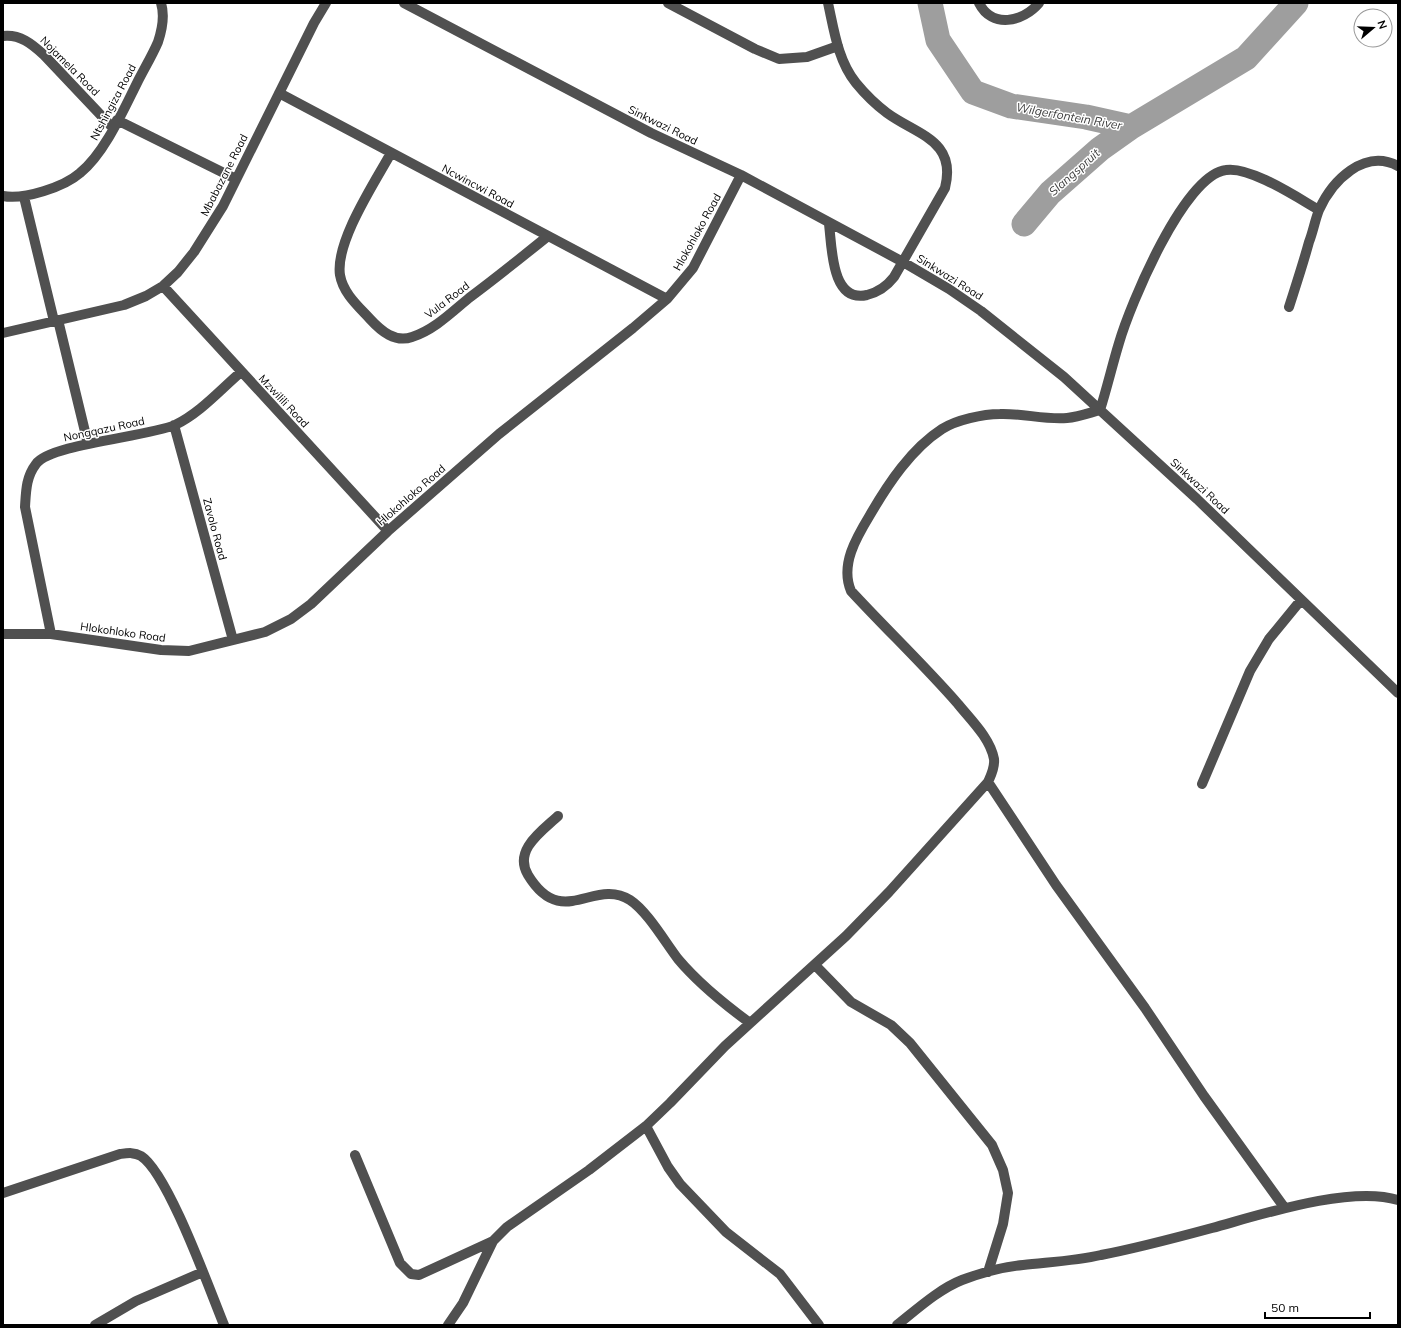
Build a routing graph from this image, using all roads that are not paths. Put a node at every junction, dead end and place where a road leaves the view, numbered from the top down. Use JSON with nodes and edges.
{"nodes":[{"id":1,"x":161,"y":3,"type":"edge"},
{"id":2,"x":326,"y":3,"type":"edge"},
{"id":3,"x":404,"y":3,"type":"edge"},
{"id":4,"x":668,"y":3,"type":"edge"},
{"id":5,"x":828,"y":3,"type":"edge"},
{"id":6,"x":979,"y":3,"type":"edge"},
{"id":7,"x":1038,"y":3,"type":"edge"},
{"id":8,"x":3,"y":36,"type":"edge"},
{"id":9,"x":838,"y":46,"type":"junction"},
{"id":10,"x":279,"y":93,"type":"junction"},
{"id":11,"x":115,"y":124,"type":"junction"},
{"id":12,"x":390,"y":153,"type":"junction"},
{"id":13,"x":1398,"y":166,"type":"edge"},
{"id":14,"x":741,"y":175,"type":"junction"},
{"id":15,"x":236,"y":179,"type":"junction"},
{"id":16,"x":3,"y":196,"type":"edge"},
{"id":17,"x":24,"y":197,"type":"junction"},
{"id":18,"x":1319,"y":210,"type":"junction"},
{"id":19,"x":829,"y":224,"type":"junction"},
{"id":20,"x":548,"y":236,"type":"junction"},
{"id":21,"x":903,"y":262,"type":"junction"},
{"id":22,"x":163,"y":286,"type":"junction"},
{"id":23,"x":667,"y":299,"type":"junction"},
{"id":24,"x":1290,"y":307,"type":"dead end"},
{"id":25,"x":56,"y":321,"type":"junction"},
{"id":26,"x":3,"y":333,"type":"edge"},
{"id":27,"x":241,"y":372,"type":"junction"},
{"id":28,"x":1100,"y":410,"type":"junction"},
{"id":29,"x":174,"y":425,"type":"junction"},
{"id":30,"x":88,"y":444,"type":"junction"},
{"id":31,"x":388,"y":531,"type":"junction"},
{"id":32,"x":1301,"y":600,"type":"junction"},
{"id":33,"x":3,"y":634,"type":"edge"},
{"id":34,"x":51,"y":634,"type":"junction"},
{"id":35,"x":233,"y":640,"type":"junction"},
{"id":36,"x":1398,"y":693,"type":"edge"},
{"id":37,"x":988,"y":782,"type":"junction"},
{"id":38,"x":1202,"y":784,"type":"dead end"},
{"id":39,"x":558,"y":816,"type":"dead end"},
{"id":40,"x":815,"y":965,"type":"junction"},
{"id":41,"x":750,"y":1023,"type":"junction"},
{"id":42,"x":646,"y":1126,"type":"junction"},
{"id":43,"x":355,"y":1155,"type":"dead end"},
{"id":44,"x":3,"y":1193,"type":"edge"},
{"id":45,"x":1398,"y":1200,"type":"edge"},
{"id":46,"x":1284,"y":1207,"type":"junction"},
{"id":47,"x":493,"y":1241,"type":"junction"},
{"id":48,"x":202,"y":1272,"type":"junction"},
{"id":49,"x":988,"y":1272,"type":"junction"},
{"id":50,"x":95,"y":1325,"type":"edge"},
{"id":51,"x":224,"y":1325,"type":"edge"},
{"id":52,"x":448,"y":1325,"type":"edge"},
{"id":53,"x":819,"y":1325,"type":"edge"},
{"id":54,"x":897,"y":1325,"type":"edge"}],
"edges":[{"from":1,"to":11,"type":"street","name":"Ntshingiza Road"},
{"from":2,"to":10,"type":"street","name":"Mbabazane Road"},
{"from":3,"to":14,"type":"street","name":"Sinkwazi Road"},
{"from":4,"to":9,"type":"street"},
{"from":5,"to":9,"type":"street"},
{"from":6,"to":7,"type":"street"},
{"from":8,"to":11,"type":"street","name":"Nojamela Road"},
{"from":9,"to":21,"type":"street"},
{"from":10,"to":12,"type":"street","name":"Ncwincwi Road"},
{"from":10,"to":15,"type":"street","name":"Mbabazane Road"},
{"from":11,"to":15,"type":"street","name":"Nojamela Road"},
{"from":11,"to":17,"type":"street","name":"Ntshingiza Road"},
{"from":12,"to":20,"type":"street","name":"Ncwincwi Road"},
{"from":12,"to":20,"type":"street","name":"Vula Road"},
{"from":13,"to":18,"type":"street"},
{"from":14,"to":19,"type":"street","name":"Sinkwazi Road"},
{"from":14,"to":23,"type":"street","name":"Hlokohloko Road"},
{"from":15,"to":22,"type":"street","name":"Mbabazane Road"},
{"from":16,"to":17,"type":"street","name":"Ntshingiza Road"},
{"from":17,"to":25,"type":"street"},
{"from":18,"to":24,"type":"street"},
{"from":18,"to":28,"type":"street"},
{"from":19,"to":21,"type":"street","name":"Sinkwazi Road"},
{"from":19,"to":21,"type":"street"},
{"from":20,"to":23,"type":"street","name":"Ncwincwi Road"},
{"from":21,"to":28,"type":"street","name":"Sinkwazi Road"},
{"from":22,"to":25,"type":"street","name":"Mbabazane Road"},
{"from":22,"to":27,"type":"street","name":"Mzwilili Road"},
{"from":23,"to":31,"type":"street","name":"Hlokohloko Road"},
{"from":25,"to":26,"type":"street","name":"Mbabazane Road"},
{"from":25,"to":30,"type":"street"},
{"from":27,"to":29,"type":"street","name":"Nongqazu Road"},
{"from":27,"to":31,"type":"street","name":"Mzwilili Road"},
{"from":28,"to":32,"type":"street","name":"Sinkwazi Road"},
{"from":28,"to":37,"type":"street"},
{"from":29,"to":30,"type":"street","name":"Nongqazu Road"},
{"from":29,"to":35,"type":"street","name":"Zavolo Road"},
{"from":30,"to":34,"type":"street","name":"Nongqazu Road"},
{"from":31,"to":35,"type":"street","name":"Hlokohloko Road"},
{"from":32,"to":36,"type":"street","name":"Sinkwazi Road"},
{"from":32,"to":38,"type":"street"},
{"from":33,"to":34,"type":"street","name":"Hlokohloko Road"},
{"from":34,"to":35,"type":"street","name":"Hlokohloko Road"},
{"from":37,"to":40,"type":"street"},
{"from":37,"to":46,"type":"street"},
{"from":39,"to":41,"type":"street"},
{"from":40,"to":41,"type":"street"},
{"from":40,"to":49,"type":"street"},
{"from":41,"to":42,"type":"street"},
{"from":42,"to":47,"type":"street"},
{"from":42,"to":53,"type":"street"},
{"from":43,"to":47,"type":"street"},
{"from":44,"to":48,"type":"street"},
{"from":45,"to":46,"type":"street"},
{"from":46,"to":49,"type":"street"},
{"from":47,"to":52,"type":"street"},
{"from":48,"to":50,"type":"street"},
{"from":48,"to":51,"type":"street"},
{"from":49,"to":54,"type":"street"}]}
